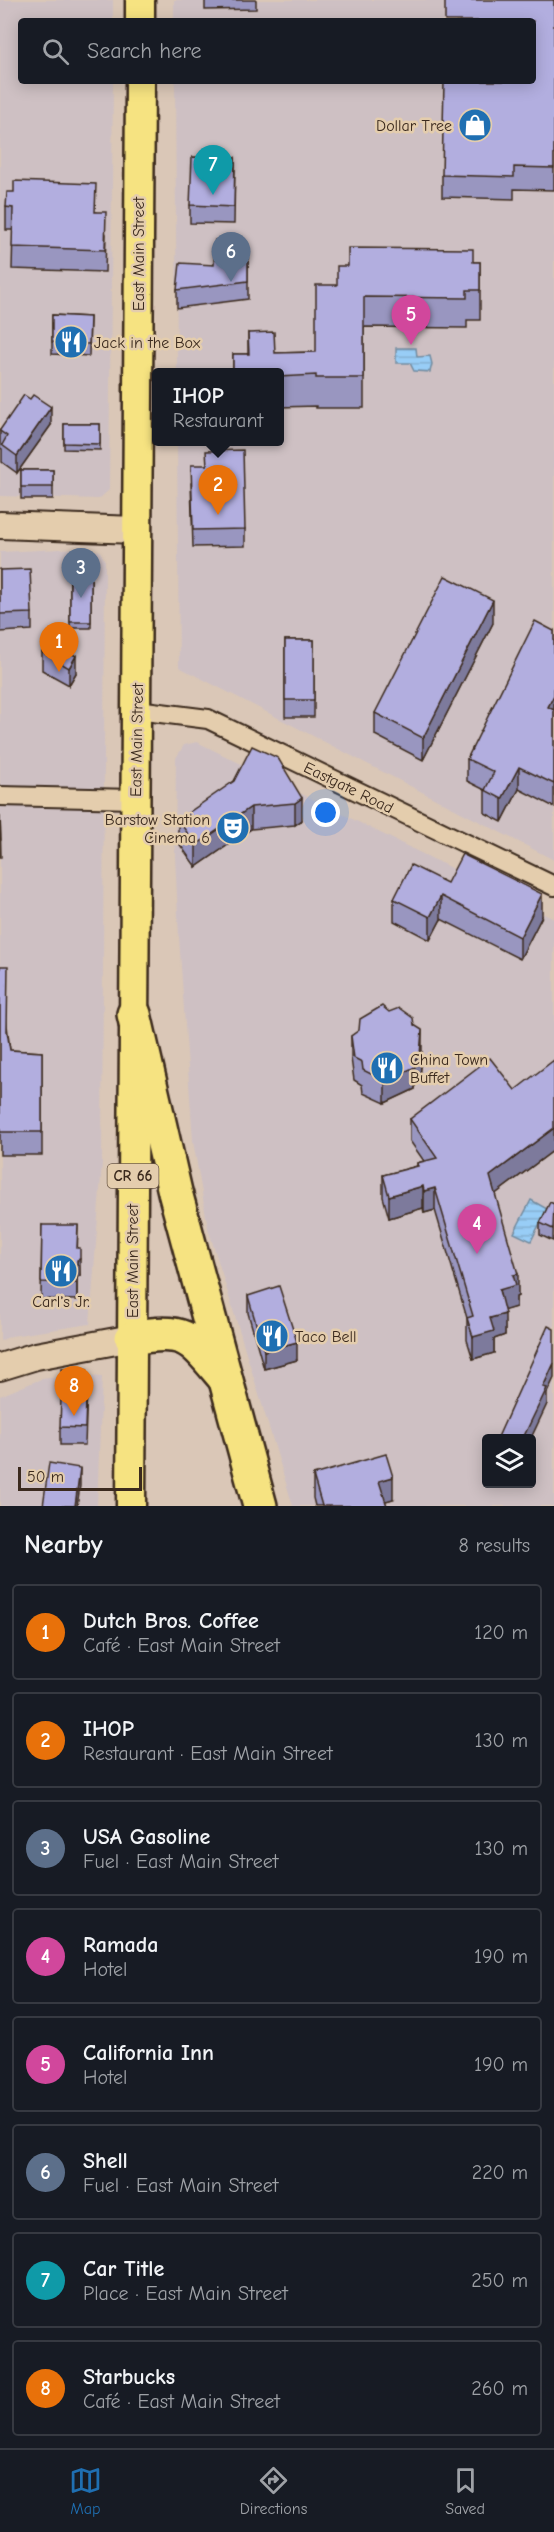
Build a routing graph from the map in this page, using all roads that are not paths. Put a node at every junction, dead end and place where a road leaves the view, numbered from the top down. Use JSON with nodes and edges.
{"nodes":[{"id":1,"x":140,"y":0,"type":"edge"},
{"id":2,"x":140,"y":18,"type":"edge"},
{"id":3,"x":140,"y":84,"type":"edge"},
{"id":4,"x":0,"y":525,"type":"edge"},
{"id":5,"x":136,"y":530,"type":"junction"},
{"id":6,"x":137,"y":710,"type":"junction"},
{"id":7,"x":0,"y":796,"type":"edge"},
{"id":8,"x":135,"y":798,"type":"junction"},
{"id":9,"x":554,"y":886,"type":"edge"},
{"id":10,"x":134,"y":1014,"type":"junction"},
{"id":11,"x":132,"y":1338,"type":"junction"},
{"id":12,"x":0,"y":1367,"type":"edge"},
{"id":13,"x":228,"y":1382,"type":"junction"},
{"id":14,"x":131,"y":1506,"type":"edge"},
{"id":15,"x":260,"y":1506,"type":"edge"}],
"edges":[{"from":1,"to":2,"type":"main road"},
{"from":3,"to":5,"type":"main road","name":"East Main Street","number":"CR 66"},
{"from":4,"to":5,"type":"main road"},
{"from":5,"to":6,"type":"main road","name":"East Main Street","number":"CR 66"},
{"from":6,"to":8,"type":"main road","name":"East Main Street","number":"CR 66"},
{"from":6,"to":9,"type":"street","name":"Eastgate Road"},
{"from":7,"to":8,"type":"street"},
{"from":8,"to":10,"type":"main road","name":"East Main Street","number":"CR 66"},
{"from":10,"to":11,"type":"main road","name":"East Main Street","number":"CR 66"},
{"from":10,"to":13,"type":"highway"},
{"from":11,"to":12,"type":"main road"},
{"from":11,"to":13,"type":"highway"},
{"from":11,"to":14,"type":"main road","name":"East Main Street","number":"CR 66"},
{"from":13,"to":15,"type":"highway"}]}
